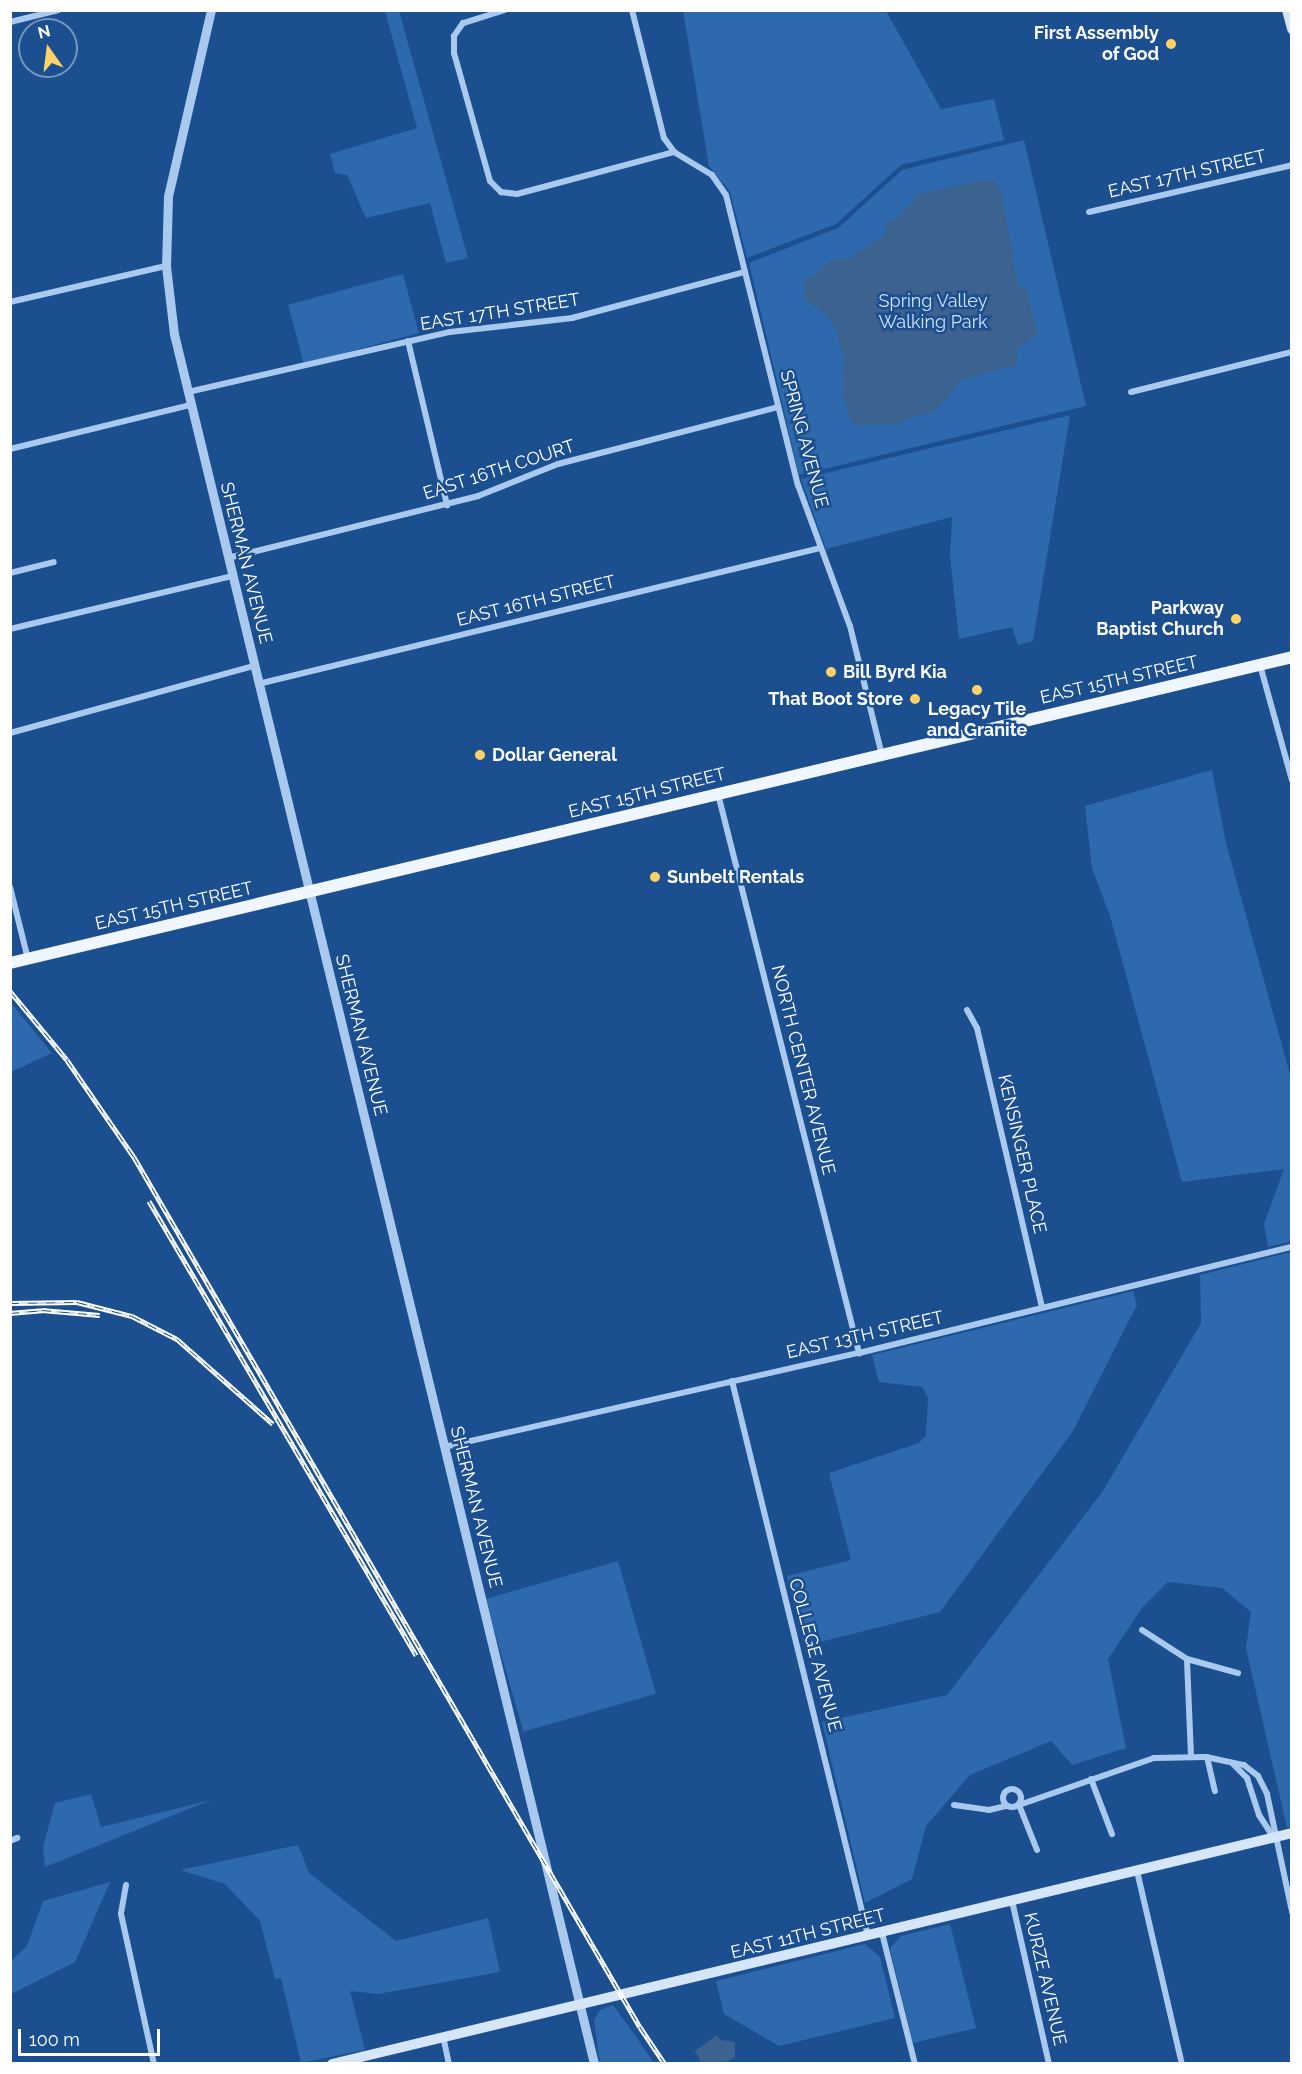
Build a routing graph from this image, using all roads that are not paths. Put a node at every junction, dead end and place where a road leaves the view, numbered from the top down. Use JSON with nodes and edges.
{"nodes":[{"id":1,"x":59,"y":10,"type":"edge"},
{"id":2,"x":210,"y":10,"type":"edge"},
{"id":3,"x":505,"y":10,"type":"edge"},
{"id":4,"x":632,"y":10,"type":"edge"},
{"id":5,"x":1287,"y":10,"type":"edge"},
{"id":6,"x":10,"y":22,"type":"edge"},
{"id":7,"x":1292,"y":29,"type":"edge"},
{"id":8,"x":674,"y":152,"type":"junction"},
{"id":9,"x":1292,"y":165,"type":"edge"},
{"id":10,"x":1089,"y":212,"type":"dead end"},
{"id":11,"x":166,"y":266,"type":"junction"},
{"id":12,"x":746,"y":273,"type":"junction"},
{"id":13,"x":10,"y":302,"type":"edge"},
{"id":14,"x":408,"y":341,"type":"junction"},
{"id":15,"x":1292,"y":352,"type":"edge"},
{"id":16,"x":188,"y":392,"type":"junction"},
{"id":17,"x":1131,"y":392,"type":"dead end"},
{"id":18,"x":190,"y":405,"type":"junction"},
{"id":19,"x":778,"y":407,"type":"junction"},
{"id":20,"x":10,"y":448,"type":"edge"},
{"id":21,"x":447,"y":505,"type":"junction"},
{"id":22,"x":820,"y":548,"type":"junction"},
{"id":23,"x":228,"y":558,"type":"junction"},
{"id":24,"x":54,"y":562,"type":"dead end"},
{"id":25,"x":10,"y":573,"type":"edge"},
{"id":26,"x":232,"y":576,"type":"junction"},
{"id":27,"x":10,"y":629,"type":"edge"},
{"id":28,"x":1292,"y":657,"type":"edge"},
{"id":29,"x":1260,"y":665,"type":"junction"},
{"id":30,"x":254,"y":666,"type":"junction"},
{"id":31,"x":258,"y":684,"type":"junction"},
{"id":32,"x":10,"y":733,"type":"edge"},
{"id":33,"x":882,"y":755,"type":"junction"},
{"id":34,"x":1292,"y":780,"type":"edge"},
{"id":35,"x":718,"y":794,"type":"junction"},
{"id":36,"x":10,"y":887,"type":"edge"},
{"id":37,"x":309,"y":892,"type":"junction"},
{"id":38,"x":29,"y":959,"type":"junction"},
{"id":39,"x":10,"y":963,"type":"edge"},
{"id":40,"x":967,"y":1010,"type":"dead end"},
{"id":41,"x":1292,"y":1246,"type":"edge"},
{"id":42,"x":1042,"y":1308,"type":"junction"},
{"id":43,"x":858,"y":1353,"type":"junction"},
{"id":44,"x":732,"y":1381,"type":"junction"},
{"id":45,"x":444,"y":1447,"type":"junction"},
{"id":46,"x":1142,"y":1630,"type":"dead end"},
{"id":47,"x":1187,"y":1659,"type":"junction"},
{"id":48,"x":1238,"y":1673,"type":"dead end"},
{"id":49,"x":1191,"y":1756,"type":"junction"},
{"id":50,"x":1207,"y":1757,"type":"junction"},
{"id":51,"x":1231,"y":1763,"type":"junction"},
{"id":52,"x":1090,"y":1779,"type":"junction"},
{"id":53,"x":1215,"y":1791,"type":"dead end"},
{"id":54,"x":954,"y":1804,"type":"dead end"},
{"id":55,"x":1019,"y":1805,"type":"junction"},
{"id":56,"x":1007,"y":1806,"type":"junction"},
{"id":57,"x":1292,"y":1833,"type":"edge"},
{"id":58,"x":1112,"y":1834,"type":"dead end"},
{"id":59,"x":1274,"y":1838,"type":"junction"},
{"id":60,"x":1038,"y":1850,"type":"dead end"},
{"id":61,"x":1137,"y":1871,"type":"junction"},
{"id":62,"x":126,"y":1885,"type":"dead end"},
{"id":63,"x":1012,"y":1901,"type":"junction"},
{"id":64,"x":1292,"y":1912,"type":"edge"},
{"id":65,"x":882,"y":1933,"type":"junction"},
{"id":66,"x":868,"y":1936,"type":"junction"},
{"id":67,"x":580,"y":2004,"type":"junction"},
{"id":68,"x":443,"y":2036,"type":"junction"},
{"id":69,"x":154,"y":2064,"type":"edge"},
{"id":70,"x":332,"y":2064,"type":"edge"},
{"id":71,"x":450,"y":2064,"type":"edge"},
{"id":72,"x":594,"y":2064,"type":"edge"},
{"id":73,"x":915,"y":2064,"type":"edge"},
{"id":74,"x":1049,"y":2064,"type":"edge"},
{"id":75,"x":1182,"y":2064,"type":"edge"}],
"edges":[{"from":1,"to":6,"type":"street"},
{"from":2,"to":11,"type":"street","name":"SHERMAN AVENUE"},
{"from":3,"to":8,"type":"street"},
{"from":4,"to":8,"type":"street"},
{"from":5,"to":7,"type":"main road"},
{"from":8,"to":12,"type":"street","name":"SPRING AVENUE"},
{"from":9,"to":10,"type":"street","name":"EAST 17TH STREET"},
{"from":11,"to":13,"type":"street"},
{"from":11,"to":16,"type":"street","name":"SHERMAN AVENUE"},
{"from":12,"to":14,"type":"street","name":"EAST 17TH STREET"},
{"from":12,"to":19,"type":"street","name":"SPRING AVENUE"},
{"from":14,"to":16,"type":"street","name":"EAST 17TH STREET"},
{"from":14,"to":21,"type":"street"},
{"from":15,"to":17,"type":"street"},
{"from":16,"to":18,"type":"street","name":"SHERMAN AVENUE"},
{"from":18,"to":20,"type":"street"},
{"from":18,"to":23,"type":"street","name":"SHERMAN AVENUE"},
{"from":19,"to":21,"type":"street","name":"EAST 16TH COURT"},
{"from":19,"to":22,"type":"street","name":"SPRING AVENUE"},
{"from":21,"to":23,"type":"street","name":"EAST 16TH COURT"},
{"from":22,"to":31,"type":"street","name":"EAST 16TH STREET"},
{"from":22,"to":33,"type":"street","name":"SPRING AVENUE"},
{"from":23,"to":26,"type":"street","name":"SHERMAN AVENUE"},
{"from":24,"to":25,"type":"street"},
{"from":26,"to":27,"type":"street"},
{"from":26,"to":30,"type":"street","name":"SHERMAN AVENUE"},
{"from":28,"to":29,"type":"main road","name":"EAST 15TH STREET"},
{"from":29,"to":33,"type":"main road","name":"EAST 15TH STREET"},
{"from":29,"to":34,"type":"street"},
{"from":30,"to":31,"type":"street","name":"SHERMAN AVENUE"},
{"from":30,"to":32,"type":"street"},
{"from":31,"to":37,"type":"street","name":"SHERMAN AVENUE"},
{"from":33,"to":35,"type":"main road","name":"EAST 15TH STREET"},
{"from":35,"to":37,"type":"main road","name":"EAST 15TH STREET"},
{"from":35,"to":43,"type":"street","name":"NORTH CENTER AVENUE"},
{"from":36,"to":38,"type":"street"},
{"from":37,"to":38,"type":"main road","name":"EAST 15TH STREET"},
{"from":37,"to":45,"type":"street","name":"SHERMAN AVENUE"},
{"from":38,"to":39,"type":"main road","name":"EAST 15TH STREET"},
{"from":40,"to":42,"type":"street","name":"KENSINGER PLACE"},
{"from":41,"to":42,"type":"street","name":"EAST 13TH STREET"},
{"from":42,"to":43,"type":"street","name":"EAST 13TH STREET"},
{"from":43,"to":44,"type":"street","name":"EAST 13TH STREET"},
{"from":44,"to":45,"type":"street","name":"EAST 13TH STREET"},
{"from":44,"to":66,"type":"street","name":"COLLEGE AVENUE"},
{"from":45,"to":67,"type":"street","name":"SHERMAN AVENUE"},
{"from":46,"to":47,"type":"street"},
{"from":47,"to":48,"type":"street"},
{"from":47,"to":49,"type":"street"},
{"from":49,"to":50,"type":"street"},
{"from":49,"to":52,"type":"street"},
{"from":50,"to":51,"type":"street"},
{"from":50,"to":53,"type":"street"},
{"from":51,"to":59,"type":"street"},
{"from":51,"to":59,"type":"street"},
{"from":52,"to":55,"type":"street"},
{"from":52,"to":58,"type":"street"},
{"from":54,"to":56,"type":"street"},
{"from":55,"to":56,"type":"street"},
{"from":55,"to":56,"type":"street"},
{"from":55,"to":60,"type":"street"},
{"from":57,"to":59,"type":"main road","name":"EAST 11TH STREET"},
{"from":59,"to":61,"type":"main road","name":"EAST 11TH STREET"},
{"from":59,"to":64,"type":"street"},
{"from":61,"to":63,"type":"main road","name":"EAST 11TH STREET"},
{"from":61,"to":75,"type":"street"},
{"from":62,"to":69,"type":"street"},
{"from":63,"to":65,"type":"main road","name":"EAST 11TH STREET"},
{"from":63,"to":74,"type":"street","name":"KURZE AVENUE"},
{"from":65,"to":66,"type":"main road","name":"EAST 11TH STREET"},
{"from":65,"to":73,"type":"street"},
{"from":66,"to":67,"type":"main road","name":"EAST 11TH STREET"},
{"from":67,"to":68,"type":"main road","name":"EAST 11TH STREET"},
{"from":67,"to":72,"type":"street","name":"SHERMAN AVENUE"},
{"from":68,"to":70,"type":"main road","name":"EAST 11TH STREET"},
{"from":68,"to":71,"type":"street"}]}
